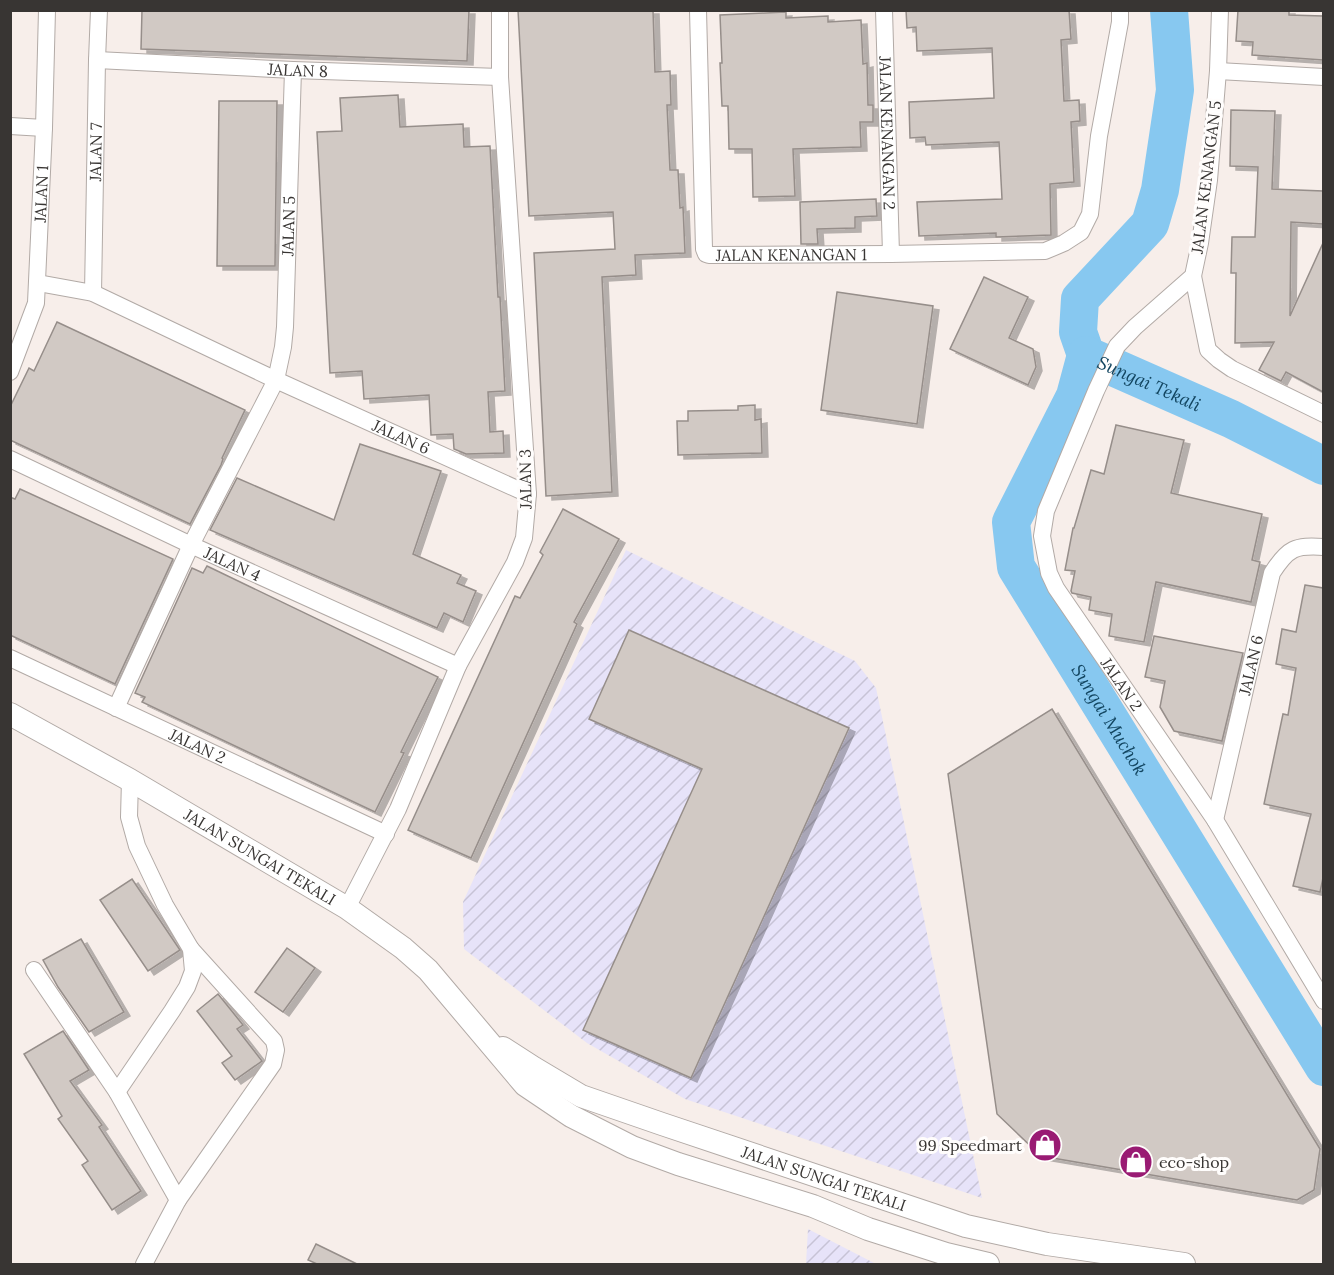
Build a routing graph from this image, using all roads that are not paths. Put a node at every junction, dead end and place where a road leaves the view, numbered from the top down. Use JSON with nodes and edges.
{"nodes":[{"id":1,"x":47,"y":10,"type":"edge"},
{"id":2,"x":99,"y":10,"type":"edge"},
{"id":3,"x":500,"y":10,"type":"edge"},
{"id":4,"x":698,"y":10,"type":"edge"},
{"id":5,"x":884,"y":10,"type":"edge"},
{"id":6,"x":1120,"y":10,"type":"edge"},
{"id":7,"x":1220,"y":10,"type":"edge"},
{"id":8,"x":97,"y":60,"type":"junction"},
{"id":9,"x":293,"y":70,"type":"junction"},
{"id":10,"x":1218,"y":71,"type":"junction"},
{"id":11,"x":500,"y":77,"type":"junction"},
{"id":12,"x":1323,"y":77,"type":"edge"},
{"id":13,"x":10,"y":126,"type":"edge"},
{"id":14,"x":44,"y":128,"type":"junction"},
{"id":15,"x":891,"y":254,"type":"junction"},
{"id":16,"x":1193,"y":276,"type":"junction"},
{"id":17,"x":38,"y":283,"type":"junction"},
{"id":18,"x":93,"y":293,"type":"junction"},
{"id":19,"x":1117,"y":346,"type":"joint"},
{"id":20,"x":10,"y":372,"type":"edge"},
{"id":21,"x":276,"y":380,"type":"junction"},
{"id":22,"x":1323,"y":414,"type":"edge"},
{"id":23,"x":10,"y":459,"type":"edge"},
{"id":24,"x":528,"y":494,"type":"junction"},
{"id":25,"x":191,"y":545,"type":"junction"},
{"id":26,"x":1323,"y":547,"type":"edge"},
{"id":27,"x":10,"y":658,"type":"edge"},
{"id":28,"x":458,"y":666,"type":"junction"},
{"id":29,"x":116,"y":708,"type":"junction"},
{"id":30,"x":10,"y":714,"type":"edge"},
{"id":31,"x":130,"y":780,"type":"junction"},
{"id":32,"x":1215,"y":820,"type":"junction"},
{"id":33,"x":386,"y":834,"type":"junction"},
{"id":34,"x":347,"y":908,"type":"junction"},
{"id":35,"x":190,"y":949,"type":"junction"},
{"id":36,"x":34,"y":970,"type":"dead end"},
{"id":37,"x":1323,"y":1001,"type":"edge"},
{"id":38,"x":482,"y":1034,"type":"junction"},
{"id":39,"x":117,"y":1092,"type":"junction"},
{"id":40,"x":178,"y":1200,"type":"junction"},
{"id":41,"x":144,"y":1264,"type":"edge"},
{"id":42,"x":988,"y":1264,"type":"edge"},
{"id":43,"x":1184,"y":1264,"type":"edge"}],
"edges":[{"from":1,"to":14,"type":"street","name":"JALAN 1"},
{"from":2,"to":8,"type":"street","name":"JALAN 7"},
{"from":3,"to":11,"type":"street","name":"JALAN 3"},
{"from":4,"to":15,"type":"street","name":"JALAN KENANGAN 1"},
{"from":5,"to":15,"type":"street","name":"JALAN KENANGAN 2"},
{"from":6,"to":15,"type":"street","name":"JALAN KENANGAN 1"},
{"from":7,"to":10,"type":"street","name":"JALAN KENANGAN 5"},
{"from":8,"to":9,"type":"street","name":"JALAN 8"},
{"from":8,"to":18,"type":"street","name":"JALAN 7"},
{"from":9,"to":11,"type":"street","name":"JALAN 8"},
{"from":9,"to":21,"type":"street","name":"JALAN 5"},
{"from":10,"to":12,"type":"street"},
{"from":10,"to":16,"type":"street","name":"JALAN KENANGAN 5"},
{"from":11,"to":24,"type":"street","name":"JALAN 3"},
{"from":13,"to":14,"type":"street"},
{"from":14,"to":17,"type":"street","name":"JALAN 1"},
{"from":16,"to":19,"type":"street","name":"JALAN KENANGAN 5"},
{"from":16,"to":22,"type":"street"},
{"from":17,"to":18,"type":"street","name":"JALAN 6"},
{"from":17,"to":20,"type":"street","name":"JALAN 1"},
{"from":18,"to":21,"type":"street","name":"JALAN 6"},
{"from":19,"to":32,"type":"street","name":"JALAN 2"},
{"from":21,"to":24,"type":"street","name":"JALAN 6"},
{"from":21,"to":25,"type":"street"},
{"from":23,"to":25,"type":"street","name":"JALAN 4"},
{"from":24,"to":28,"type":"street","name":"JALAN 3"},
{"from":25,"to":28,"type":"street","name":"JALAN 4"},
{"from":25,"to":29,"type":"street"},
{"from":26,"to":32,"type":"street","name":"JALAN 6"},
{"from":27,"to":29,"type":"street","name":"JALAN 2"},
{"from":28,"to":33,"type":"street","name":"JALAN 3"},
{"from":29,"to":33,"type":"street","name":"JALAN 2"},
{"from":30,"to":31,"type":"street","name":"JALAN SUNGAI TEKALI"},
{"from":31,"to":34,"type":"street","name":"JALAN SUNGAI TEKALI"},
{"from":31,"to":35,"type":"street"},
{"from":32,"to":37,"type":"street","name":"JALAN 2"},
{"from":33,"to":34,"type":"street","name":"JALAN 3"},
{"from":34,"to":38,"type":"street","name":"JALAN SUNGAI TEKALI"},
{"from":35,"to":39,"type":"street"},
{"from":35,"to":40,"type":"street"},
{"from":36,"to":39,"type":"street"},
{"from":38,"to":42,"type":"street","name":"JALAN SUNGAI TEKALI"},
{"from":38,"to":43,"type":"street","name":"JALAN SUNGAI TEKALI"},
{"from":39,"to":40,"type":"street"},
{"from":40,"to":41,"type":"street"}]}
